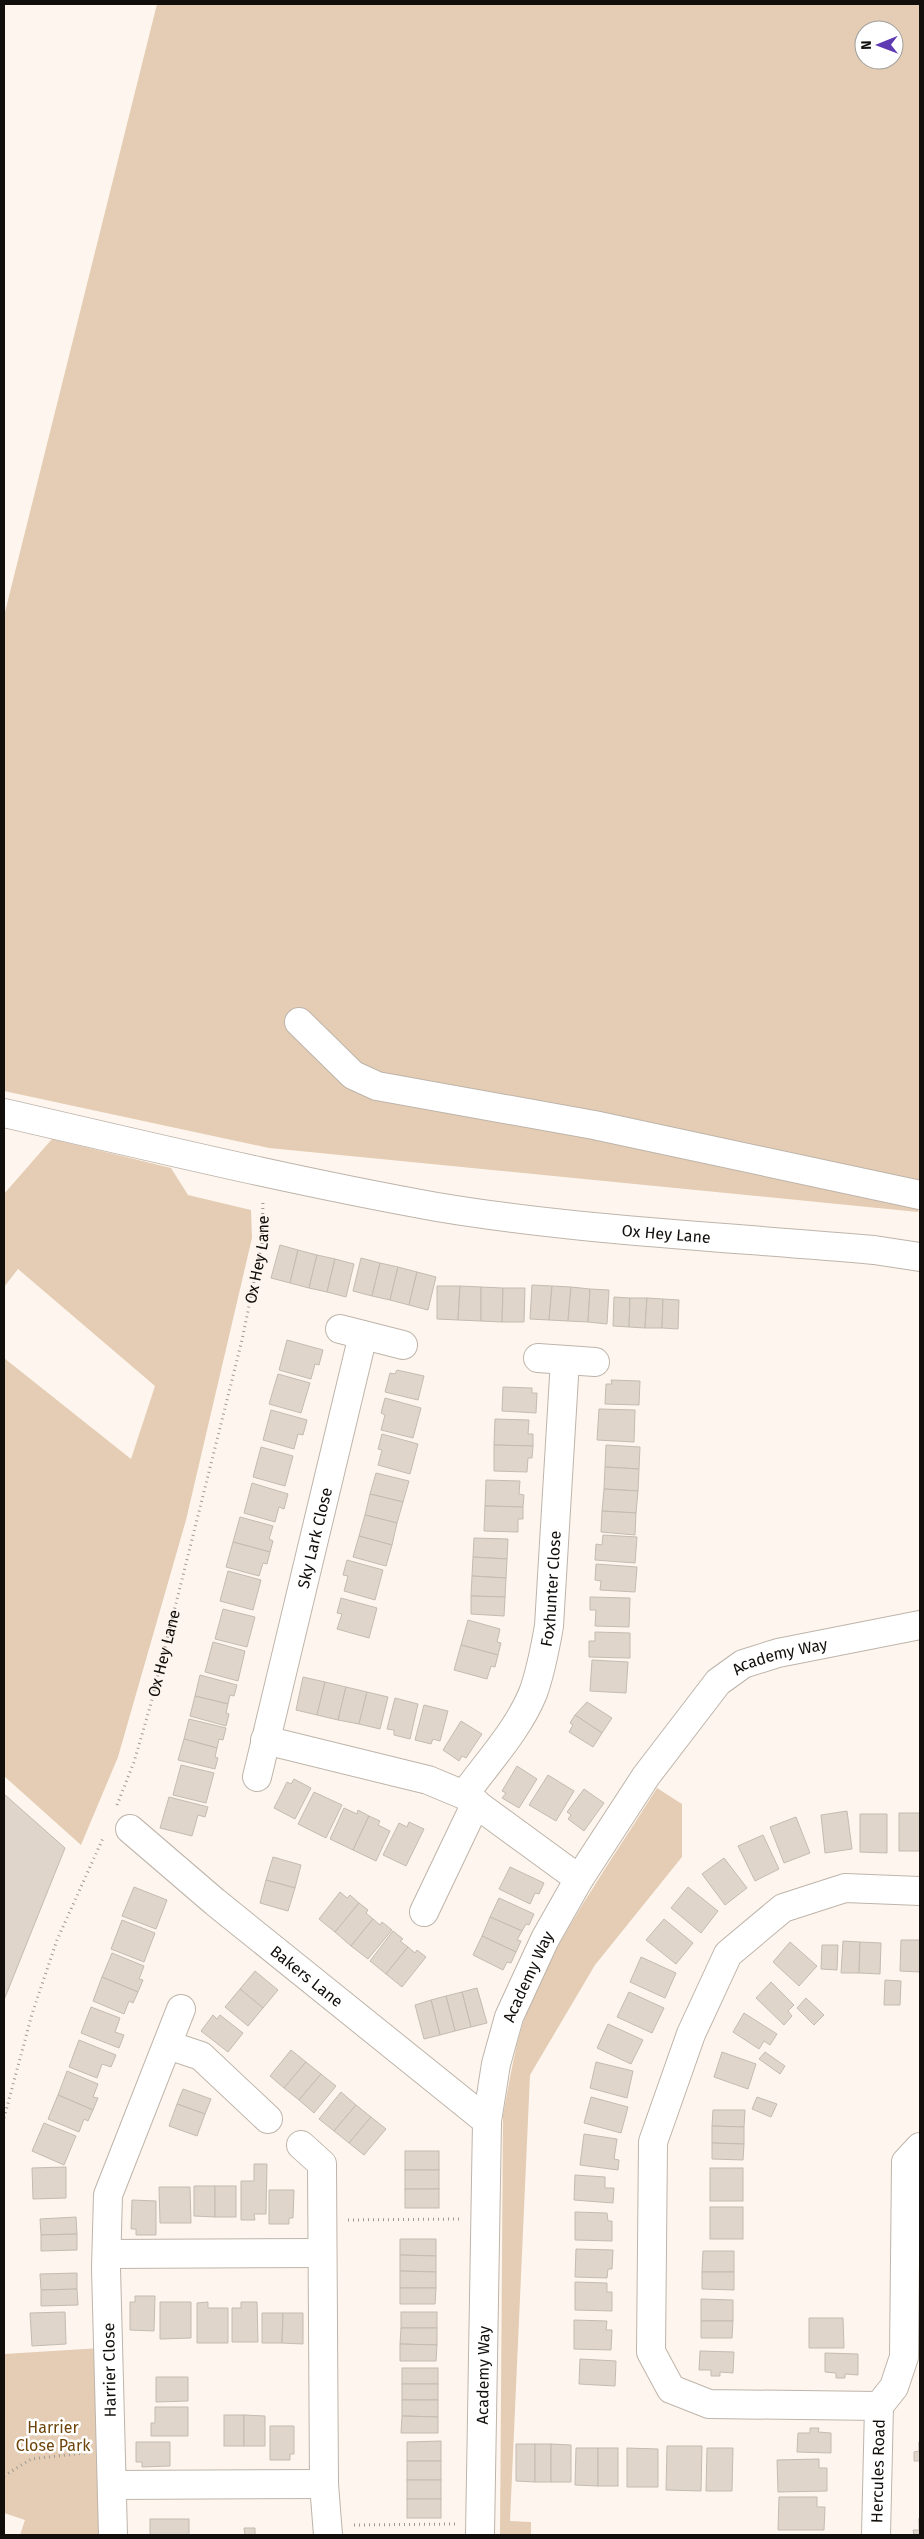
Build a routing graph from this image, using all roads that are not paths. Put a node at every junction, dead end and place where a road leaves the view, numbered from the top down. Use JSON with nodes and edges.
{"nodes":[{"id":1,"x":299,"y":1022,"type":"dead end"},
{"id":2,"x":4,"y":1113,"type":"edge"},
{"id":3,"x":920,"y":1195,"type":"edge"},
{"id":4,"x":920,"y":1257,"type":"edge"},
{"id":5,"x":403,"y":1345,"type":"dead end"},
{"id":6,"x":538,"y":1358,"type":"dead end"},
{"id":7,"x":565,"y":1360,"type":"junction"},
{"id":8,"x":595,"y":1362,"type":"dead end"},
{"id":9,"x":920,"y":1625,"type":"edge"},
{"id":10,"x":265,"y":1740,"type":"junction"},
{"id":11,"x":256,"y":1777,"type":"dead end"},
{"id":12,"x":470,"y":1799,"type":"junction"},
{"id":13,"x":117,"y":1824,"type":"road end"},
{"id":14,"x":579,"y":1879,"type":"junction"},
{"id":15,"x":920,"y":1891,"type":"edge"},
{"id":16,"x":424,"y":1912,"type":"dead end"},
{"id":17,"x":181,"y":2009,"type":"dead end"},
{"id":18,"x":168,"y":2045,"type":"junction"},
{"id":19,"x":268,"y":2119,"type":"dead end"},
{"id":20,"x":487,"y":2121,"type":"junction"},
{"id":21,"x":301,"y":2145,"type":"dead end"},
{"id":22,"x":920,"y":2147,"type":"edge"},
{"id":23,"x":322,"y":2233,"type":"junction"},
{"id":24,"x":108,"y":2254,"type":"junction"},
{"id":25,"x":879,"y":2406,"type":"junction"},
{"id":26,"x":112,"y":2485,"type":"junction"},
{"id":27,"x":326,"y":2514,"type":"edge"},
{"id":28,"x":480,"y":2529,"type":"edge"},
{"id":29,"x":113,"y":2535,"type":"edge"},
{"id":30,"x":876,"y":2535,"type":"edge"}],
"edges":[{"from":1,"to":3,"type":"street"},
{"from":2,"to":4,"type":"street","name":"Ox Hey Lane"},
{"from":5,"to":10,"type":"street","name":"Sky Lark Close"},
{"from":6,"to":7,"type":"street"},
{"from":7,"to":8,"type":"street"},
{"from":7,"to":12,"type":"street","name":"Foxhunter Close"},
{"from":9,"to":14,"type":"street","name":"Academy Way"},
{"from":10,"to":11,"type":"street","name":"Sky Lark Close"},
{"from":10,"to":12,"type":"street"},
{"from":12,"to":14,"type":"street"},
{"from":12,"to":16,"type":"street","name":"Foxhunter Close"},
{"from":13,"to":20,"type":"street","name":"Bakers Lane"},
{"from":14,"to":20,"type":"street","name":"Academy Way"},
{"from":15,"to":25,"type":"street"},
{"from":17,"to":18,"type":"street","name":"Harrier Close"},
{"from":18,"to":19,"type":"street"},
{"from":18,"to":24,"type":"street","name":"Harrier Close"},
{"from":20,"to":28,"type":"street","name":"Academy Way"},
{"from":21,"to":23,"type":"street"},
{"from":22,"to":25,"type":"street"},
{"from":23,"to":24,"type":"street"},
{"from":23,"to":27,"type":"street"},
{"from":24,"to":26,"type":"street","name":"Harrier Close"},
{"from":25,"to":30,"type":"street","name":"Hercules Road"},
{"from":26,"to":27,"type":"street"},
{"from":26,"to":29,"type":"street","name":"Harrier Close"}]}
